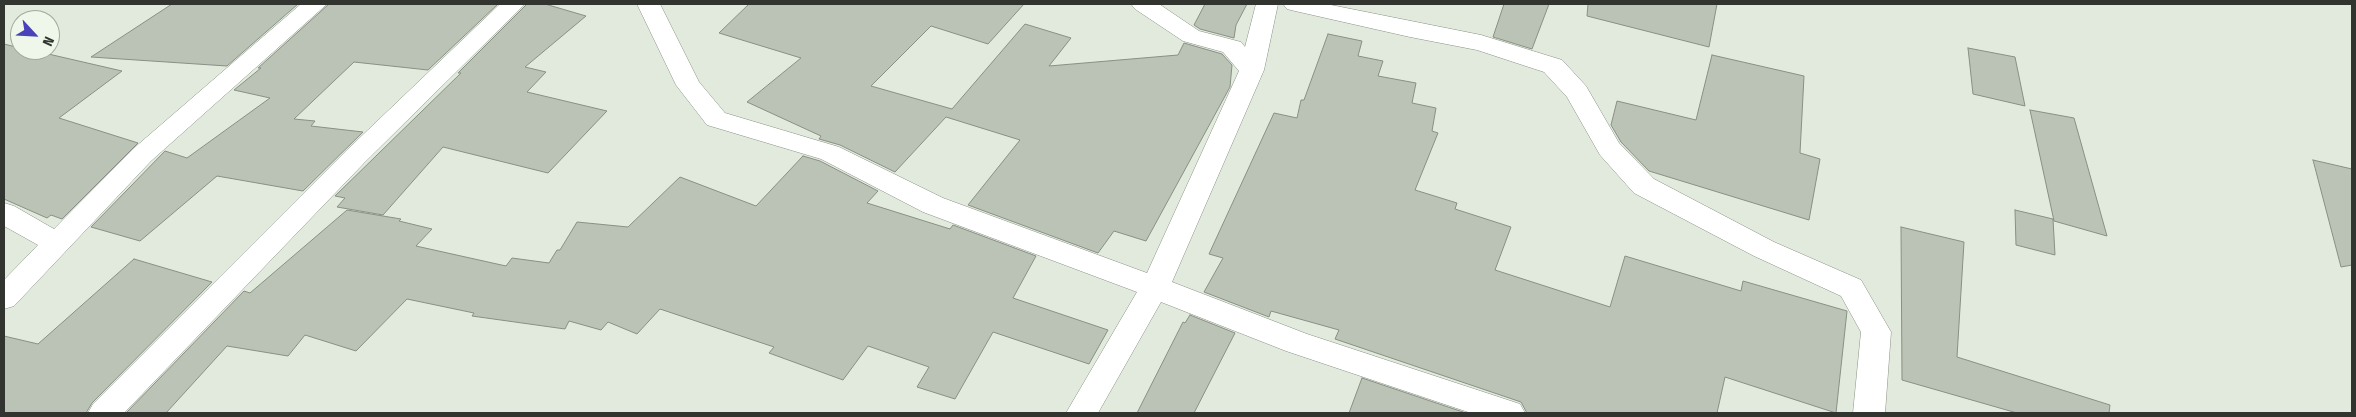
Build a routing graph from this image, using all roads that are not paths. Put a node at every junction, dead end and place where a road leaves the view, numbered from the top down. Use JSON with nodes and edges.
{"nodes":[{"id":1,"x":315,"y":4,"type":"edge"},
{"id":2,"x":514,"y":4,"type":"edge"},
{"id":3,"x":649,"y":4,"type":"edge"},
{"id":4,"x":1143,"y":4,"type":"edge"},
{"id":5,"x":1267,"y":4,"type":"edge"},
{"id":6,"x":1295,"y":4,"type":"edge"},
{"id":7,"x":1252,"y":70,"type":"junction"},
{"id":8,"x":4,"y":213,"type":"edge"},
{"id":9,"x":55,"y":242,"type":"junction"},
{"id":10,"x":1155,"y":287,"type":"junction"},
{"id":11,"x":4,"y":298,"type":"edge"},
{"id":12,"x":104,"y":413,"type":"edge"},
{"id":13,"x":1082,"y":413,"type":"edge"},
{"id":14,"x":1510,"y":413,"type":"edge"},
{"id":15,"x":1869,"y":413,"type":"edge"}],
"edges":[{"from":1,"to":9,"type":"street"},
{"from":2,"to":12,"type":"street"},
{"from":3,"to":10,"type":"street"},
{"from":4,"to":7,"type":"street"},
{"from":5,"to":7,"type":"street"},
{"from":6,"to":15,"type":"street"},
{"from":7,"to":10,"type":"street"},
{"from":8,"to":9,"type":"street"},
{"from":9,"to":11,"type":"street"},
{"from":10,"to":13,"type":"street"},
{"from":10,"to":14,"type":"street"}]}
